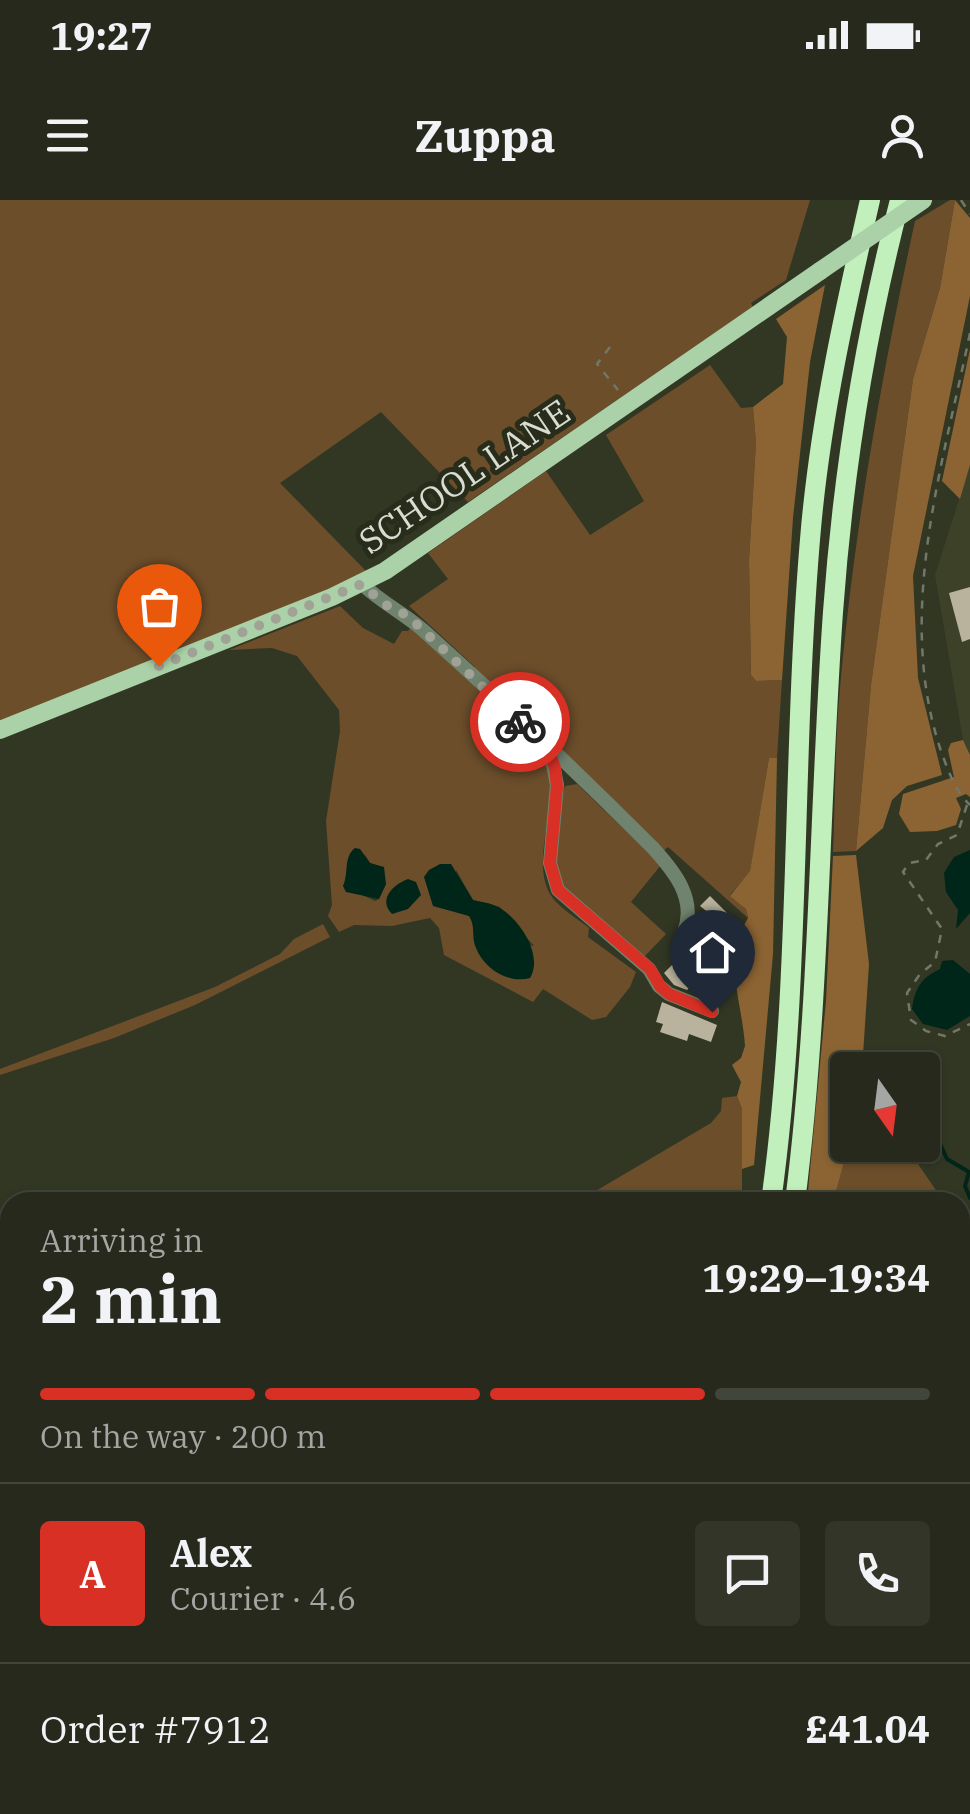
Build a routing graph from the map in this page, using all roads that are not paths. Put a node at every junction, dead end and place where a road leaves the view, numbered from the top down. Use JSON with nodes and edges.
{"nodes":[{"id":1,"x":870,"y":200,"type":"edge"},
{"id":2,"x":900,"y":200,"type":"edge"},
{"id":3,"x":923,"y":200,"type":"edge"},
{"id":4,"x":362,"y":584,"type":"junction"},
{"id":5,"x":0,"y":730,"type":"edge"},
{"id":6,"x":548,"y":748,"type":"junction"},
{"id":7,"x":684,"y":932,"type":"dead end"},
{"id":8,"x":712,"y":1012,"type":"dead end"},
{"id":9,"x":773,"y":1192,"type":"edge"},
{"id":10,"x":796,"y":1192,"type":"edge"}],
"edges":[{"from":1,"to":9,"type":"highway"},
{"from":2,"to":10,"type":"highway"},
{"from":3,"to":4,"type":"main road","name":"SCHOOL LANE","bridge":true},
{"from":4,"to":5,"type":"main road","name":"SCHOOL LANE"},
{"from":4,"to":6,"type":"lane"},
{"from":6,"to":7,"type":"lane"},
{"from":6,"to":8,"type":"lane"}]}
